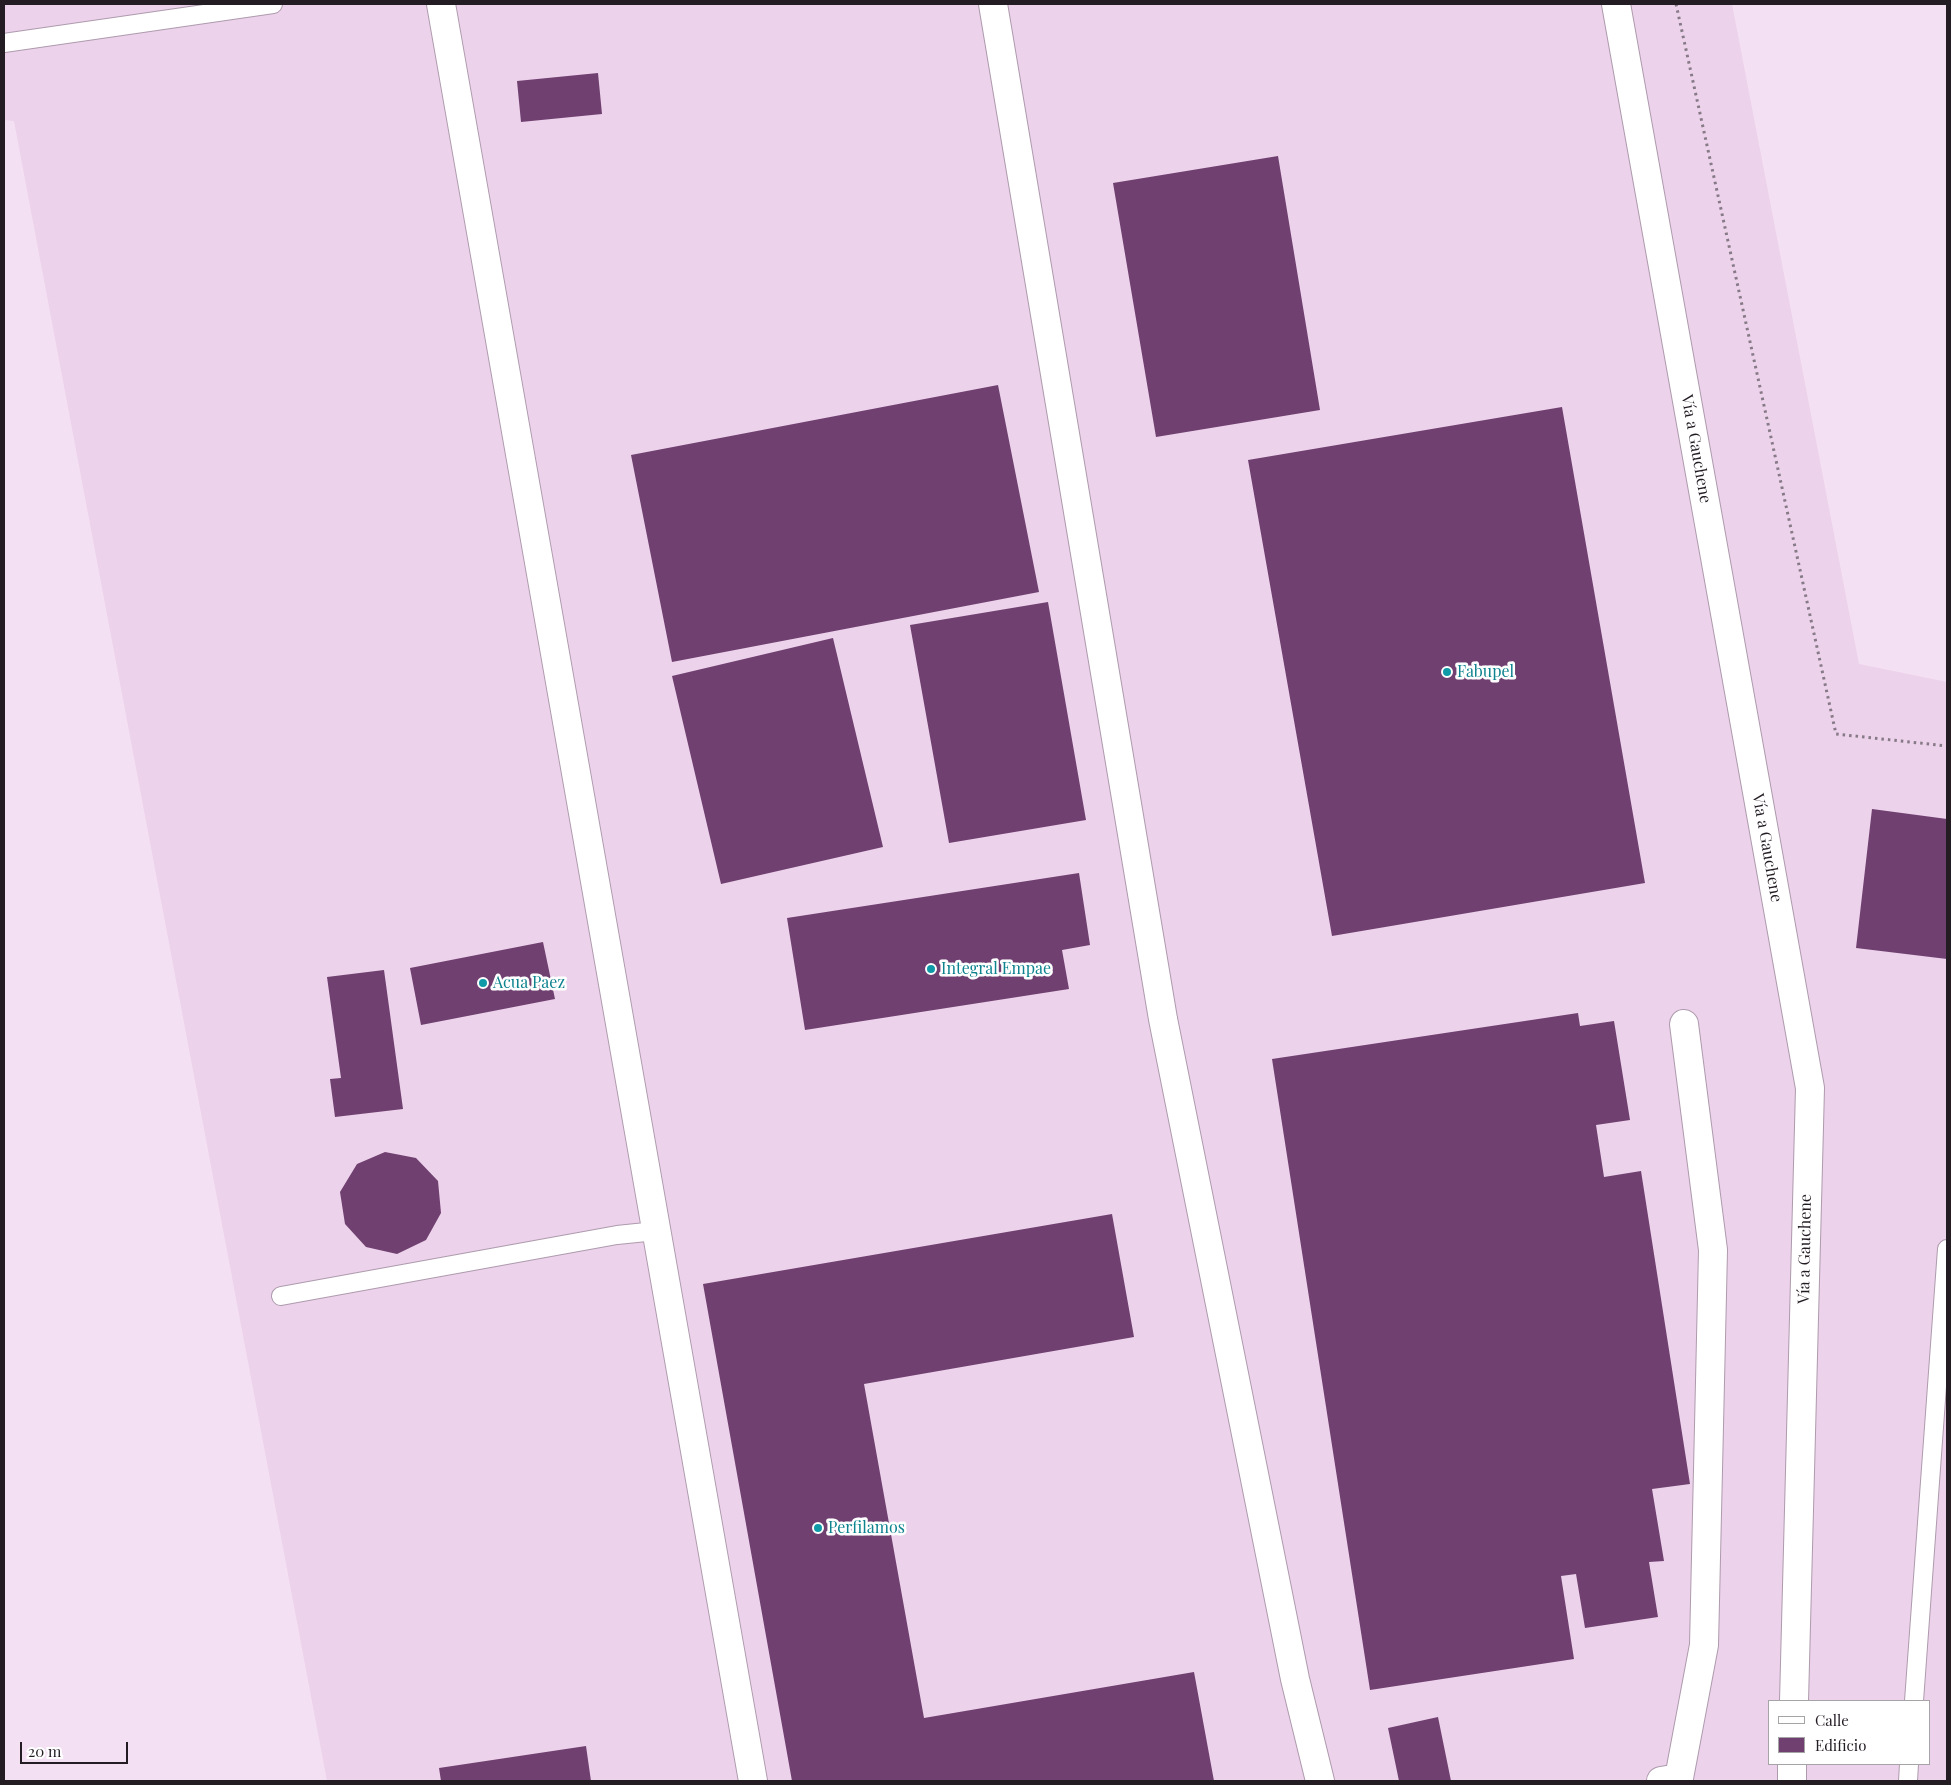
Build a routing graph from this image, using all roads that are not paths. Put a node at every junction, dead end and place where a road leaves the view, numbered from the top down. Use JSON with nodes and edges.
{"nodes":[{"id":1,"x":273,"y":4,"type":"edge"},
{"id":2,"x":441,"y":4,"type":"edge"},
{"id":3,"x":993,"y":4,"type":"edge"},
{"id":4,"x":1616,"y":4,"type":"edge"},
{"id":5,"x":4,"y":43,"type":"edge"},
{"id":6,"x":1684,"y":1024,"type":"dead end"},
{"id":7,"x":656,"y":1231,"type":"junction"},
{"id":8,"x":1947,"y":1249,"type":"edge"},
{"id":9,"x":280,"y":1296,"type":"dead end"},
{"id":10,"x":1794,"y":1700,"type":"edge"},
{"id":11,"x":1914,"y":1700,"type":"edge"},
{"id":12,"x":1792,"y":1765,"type":"edge"},
{"id":13,"x":1909,"y":1765,"type":"edge"},
{"id":14,"x":754,"y":1781,"type":"edge"},
{"id":15,"x":1320,"y":1781,"type":"edge"},
{"id":16,"x":1661,"y":1781,"type":"edge"},
{"id":17,"x":1792,"y":1781,"type":"edge"},
{"id":18,"x":1908,"y":1781,"type":"edge"}],
"edges":[{"from":1,"to":5,"type":"lane"},
{"from":2,"to":7,"type":"street"},
{"from":3,"to":15,"type":"street"},
{"from":4,"to":10,"type":"street","name":"Vía a Gauchene"},
{"from":6,"to":16,"type":"street"},
{"from":7,"to":9,"type":"lane"},
{"from":7,"to":14,"type":"street"},
{"from":8,"to":11,"type":"lane"},
{"from":12,"to":17,"type":"street"},
{"from":13,"to":18,"type":"lane"}]}
